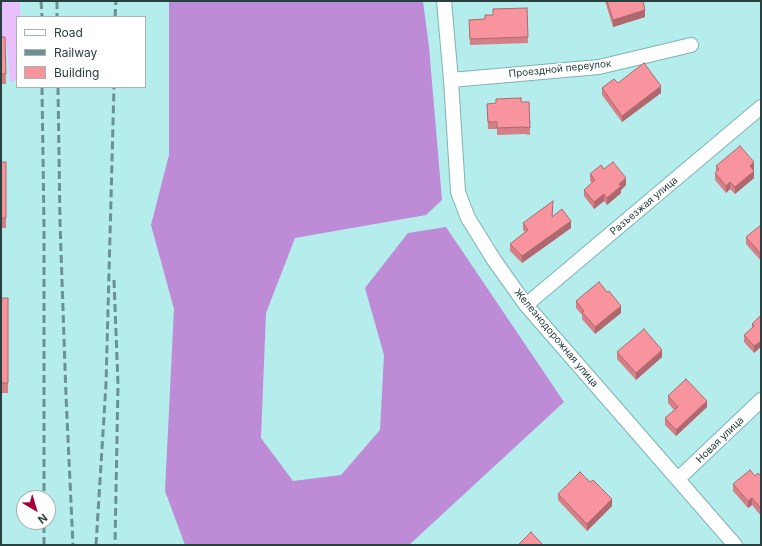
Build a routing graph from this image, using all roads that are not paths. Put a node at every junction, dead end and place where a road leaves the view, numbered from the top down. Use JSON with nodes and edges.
{"nodes":[{"id":1,"x":444,"y":1,"type":"edge"},
{"id":2,"x":691,"y":45,"type":"dead end"},
{"id":3,"x":451,"y":80,"type":"junction"},
{"id":4,"x":761,"y":108,"type":"edge"},
{"id":5,"x":526,"y":305,"type":"junction"},
{"id":6,"x":761,"y":400,"type":"edge"},
{"id":7,"x":678,"y":479,"type":"junction"},
{"id":8,"x":735,"y":545,"type":"edge"}],
"edges":[{"from":1,"to":3,"type":"street","name":"Железнодорожная улица"},
{"from":2,"to":3,"type":"street","name":"Проездной переулок"},
{"from":3,"to":5,"type":"street","name":"Железнодорожная улица"},
{"from":4,"to":5,"type":"street","name":"Разъезжая улица"},
{"from":5,"to":7,"type":"street","name":"Железнодорожная улица"},
{"from":6,"to":7,"type":"street","name":"Новая улица"},
{"from":7,"to":8,"type":"street","name":"Железнодорожная улица"}]}
